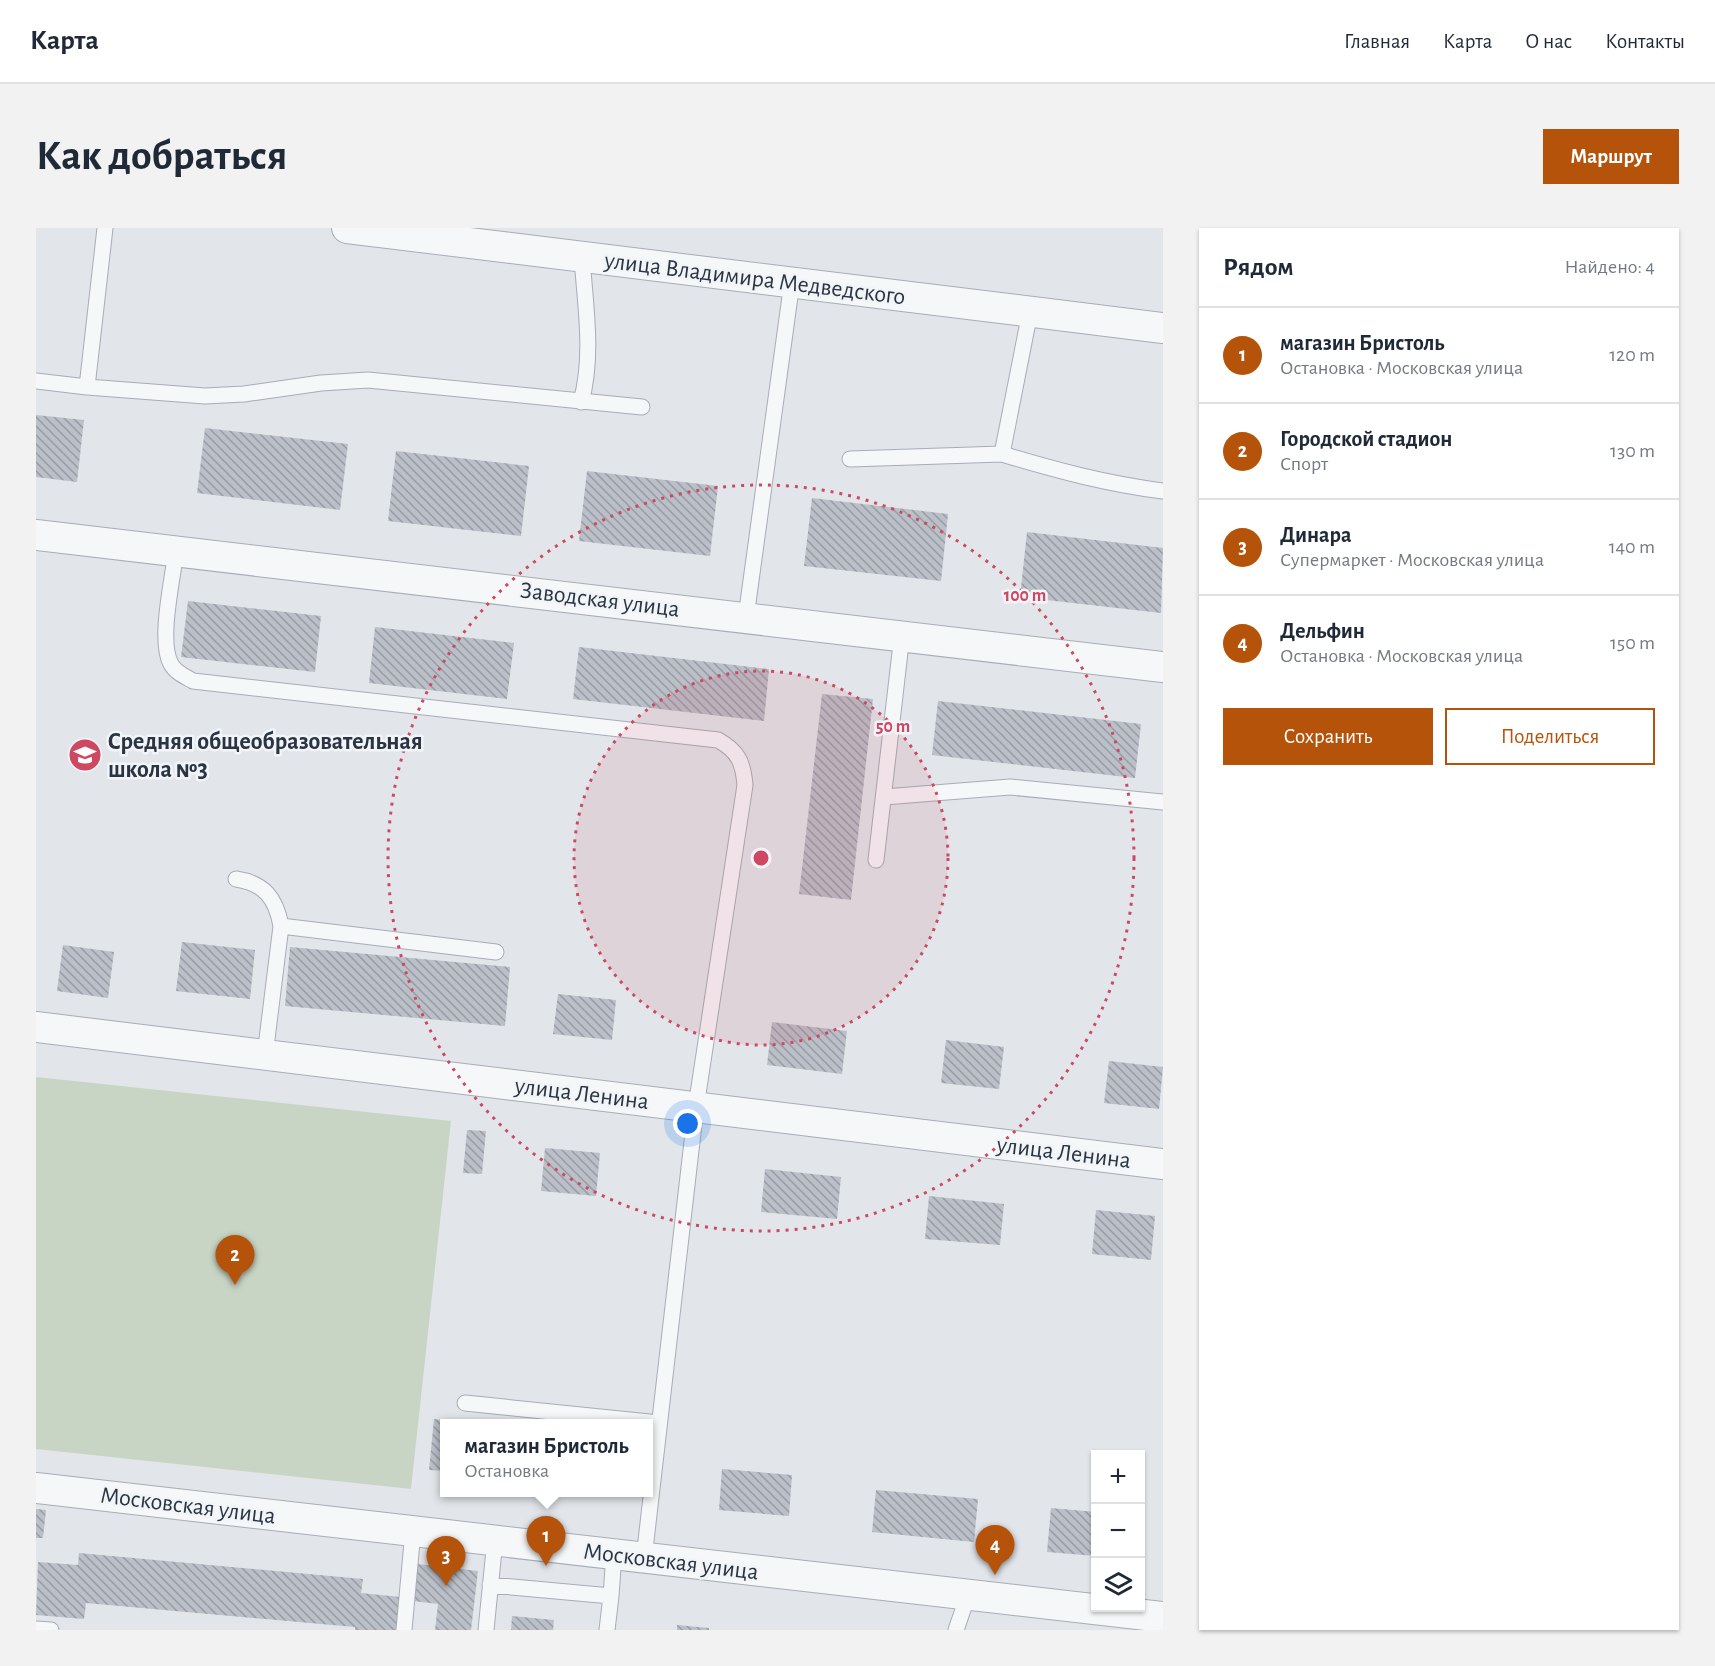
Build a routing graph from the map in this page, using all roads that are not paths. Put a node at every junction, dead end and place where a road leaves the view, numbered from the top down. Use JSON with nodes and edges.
{"nodes":[{"id":1,"x":105,"y":228,"type":"edge"},
{"id":2,"x":347,"y":228,"type":"edge"},
{"id":3,"x":582,"y":257,"type":"junction"},
{"id":4,"x":792,"y":282,"type":"junction"},
{"id":5,"x":1030,"y":312,"type":"junction"},
{"id":6,"x":1163,"y":328,"type":"edge"},
{"id":7,"x":36,"y":381,"type":"edge"},
{"id":8,"x":87,"y":387,"type":"junction"},
{"id":9,"x":581,"y":402,"type":"junction"},
{"id":10,"x":642,"y":407,"type":"dead end"},
{"id":11,"x":1002,"y":454,"type":"junction"},
{"id":12,"x":850,"y":459,"type":"dead end"},
{"id":13,"x":1163,"y":491,"type":"edge"},
{"id":14,"x":36,"y":535,"type":"edge"},
{"id":15,"x":176,"y":551,"type":"junction"},
{"id":16,"x":746,"y":617,"type":"junction"},
{"id":17,"x":902,"y":635,"type":"junction"},
{"id":18,"x":1163,"y":667,"type":"edge"},
{"id":19,"x":884,"y":796,"type":"junction"},
{"id":20,"x":1163,"y":802,"type":"edge"},
{"id":21,"x":876,"y":860,"type":"dead end"},
{"id":22,"x":236,"y":879,"type":"dead end"},
{"id":23,"x":280,"y":926,"type":"junction"},
{"id":24,"x":496,"y":952,"type":"dead end"},
{"id":25,"x":36,"y":1027,"type":"edge"},
{"id":26,"x":265,"y":1055,"type":"junction"},
{"id":27,"x":696,"y":1107,"type":"junction"},
{"id":28,"x":1163,"y":1164,"type":"edge"},
{"id":29,"x":465,"y":1403,"type":"dead end"},
{"id":30,"x":620,"y":1419,"type":"edge"},
{"id":31,"x":653,"y":1422,"type":"edge"},
{"id":32,"x":659,"y":1423,"type":"junction"},
{"id":33,"x":653,"y":1477,"type":"edge"},
{"id":34,"x":36,"y":1488,"type":"edge"},
{"id":35,"x":651,"y":1497,"type":"edge"},
{"id":36,"x":413,"y":1531,"type":"junction"},
{"id":37,"x":495,"y":1540,"type":"junction"},
{"id":38,"x":614,"y":1554,"type":"junction"},
{"id":39,"x":644,"y":1558,"type":"junction"},
{"id":40,"x":490,"y":1585,"type":"junction"},
{"id":41,"x":968,"y":1595,"type":"junction"},
{"id":42,"x":611,"y":1596,"type":"junction"},
{"id":43,"x":1163,"y":1617,"type":"edge"},
{"id":44,"x":36,"y":1629,"type":"edge"},
{"id":45,"x":51,"y":1630,"type":"edge"},
{"id":46,"x":404,"y":1630,"type":"edge"},
{"id":47,"x":486,"y":1630,"type":"edge"},
{"id":48,"x":607,"y":1630,"type":"edge"},
{"id":49,"x":956,"y":1630,"type":"edge"}],
"edges":[{"from":1,"to":8,"type":"lane"},
{"from":2,"to":3,"type":"street","name":"улица Владимира Медведского"},
{"from":3,"to":4,"type":"street","name":"улица Владимира Медведского"},
{"from":3,"to":9,"type":"lane"},
{"from":4,"to":5,"type":"street","name":"улица Владимира Медведского"},
{"from":4,"to":16,"type":"lane"},
{"from":5,"to":6,"type":"street","name":"улица Владимира Медведского"},
{"from":5,"to":11,"type":"lane"},
{"from":7,"to":8,"type":"lane"},
{"from":8,"to":9,"type":"lane"},
{"from":9,"to":10,"type":"lane"},
{"from":11,"to":12,"type":"lane"},
{"from":11,"to":13,"type":"lane"},
{"from":14,"to":15,"type":"street","name":"Заводская улица"},
{"from":15,"to":16,"type":"street","name":"Заводская улица"},
{"from":15,"to":27,"type":"lane"},
{"from":16,"to":17,"type":"street","name":"Заводская улица"},
{"from":17,"to":18,"type":"street","name":"Заводская улица"},
{"from":17,"to":19,"type":"lane"},
{"from":19,"to":20,"type":"lane"},
{"from":19,"to":21,"type":"lane"},
{"from":22,"to":23,"type":"lane"},
{"from":23,"to":24,"type":"lane"},
{"from":23,"to":26,"type":"lane"},
{"from":25,"to":26,"type":"street","name":"улица Ленина"},
{"from":26,"to":27,"type":"street","name":"улица Ленина"},
{"from":27,"to":28,"type":"street","name":"улица Ленина"},
{"from":27,"to":32,"type":"lane"},
{"from":29,"to":30,"type":"lane"},
{"from":31,"to":32,"type":"lane"},
{"from":32,"to":33,"type":"lane"},
{"from":34,"to":36,"type":"street","name":"Московская улица"},
{"from":35,"to":39,"type":"lane"},
{"from":36,"to":37,"type":"street","name":"Московская улица"},
{"from":36,"to":46,"type":"lane"},
{"from":37,"to":38,"type":"street","name":"Московская улица"},
{"from":37,"to":40,"type":"lane"},
{"from":38,"to":39,"type":"street","name":"Московская улица"},
{"from":38,"to":42,"type":"lane"},
{"from":39,"to":41,"type":"street","name":"Московская улица"},
{"from":40,"to":42,"type":"lane"},
{"from":40,"to":47,"type":"lane"},
{"from":41,"to":43,"type":"street","name":"Московская улица"},
{"from":41,"to":49,"type":"lane"},
{"from":42,"to":48,"type":"lane"},
{"from":44,"to":45,"type":"lane"}]}
